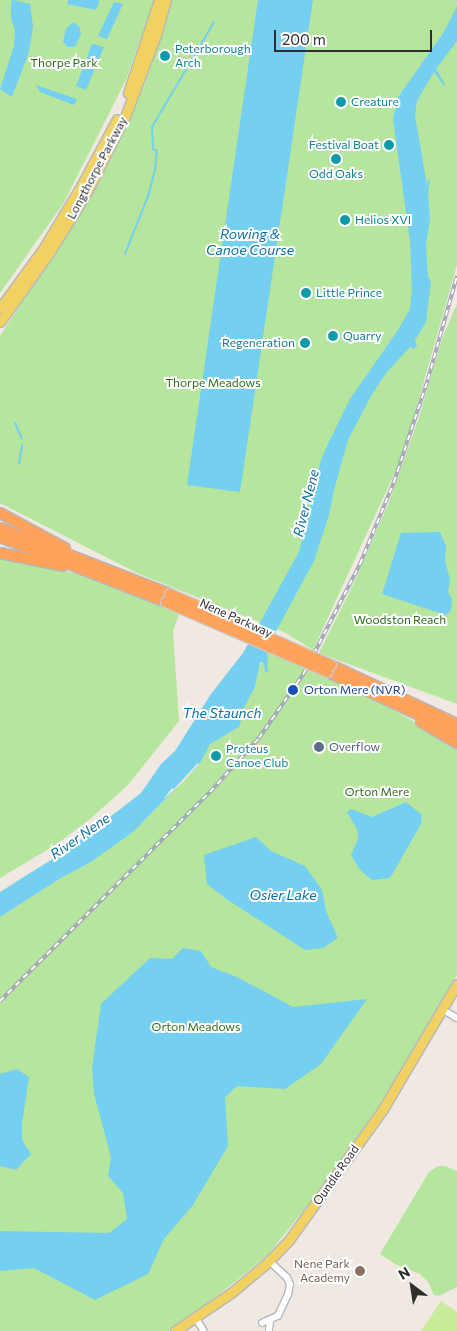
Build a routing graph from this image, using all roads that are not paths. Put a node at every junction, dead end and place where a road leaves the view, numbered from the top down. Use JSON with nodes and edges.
{"nodes":[{"id":1,"x":159,"y":0,"type":"edge"},
{"id":2,"x":166,"y":0,"type":"edge"},
{"id":3,"x":0,"y":308,"type":"edge"},
{"id":4,"x":0,"y":322,"type":"edge"},
{"id":5,"x":0,"y":513,"type":"edge"},
{"id":6,"x":0,"y":528,"type":"edge"},
{"id":7,"x":0,"y":537,"type":"edge"},
{"id":8,"x":0,"y":554,"type":"edge"},
{"id":9,"x":94,"y":569,"type":"junction"},
{"id":10,"x":395,"y":699,"type":"junction"},
{"id":11,"x":457,"y":718,"type":"edge"},
{"id":12,"x":457,"y":724,"type":"edge"},
{"id":13,"x":457,"y":732,"type":"edge"},
{"id":14,"x":457,"y":743,"type":"edge"},
{"id":15,"x":457,"y":984,"type":"edge"},
{"id":16,"x":442,"y":1009,"type":"junction"},
{"id":17,"x":457,"y":1018,"type":"edge"},
{"id":18,"x":270,"y":1261,"type":"junction"},
{"id":19,"x":196,"y":1318,"type":"junction"},
{"id":20,"x":270,"y":1322,"type":"junction"},
{"id":21,"x":262,"y":1324,"type":"dead end"},
{"id":22,"x":269,"y":1330,"type":"edge"},
{"id":23,"x":175,"y":1331,"type":"edge"},
{"id":24,"x":204,"y":1331,"type":"edge"}],
"edges":[{"from":1,"to":3,"type":"main road","name":"Longthorpe Parkway"},
{"from":2,"to":4,"type":"main road","name":"Longthorpe Parkway"},
{"from":5,"to":9,"type":"highway"},
{"from":6,"to":9,"type":"highway","name":"Nene Parkway"},
{"from":7,"to":9,"type":"highway","name":"Nene Parkway"},
{"from":8,"to":9,"type":"highway"},
{"from":9,"to":10,"type":"highway","name":"Nene Parkway","bridge":true},
{"from":10,"to":11,"type":"highway"},
{"from":10,"to":12,"type":"highway","name":"Nene Parkway"},
{"from":10,"to":13,"type":"highway","name":"Nene Parkway"},
{"from":10,"to":14,"type":"highway"},
{"from":15,"to":16,"type":"main road","name":"Oundle Road"},
{"from":16,"to":17,"type":"street"},
{"from":16,"to":18,"type":"main road","name":"Oundle Road"},
{"from":18,"to":19,"type":"main road","name":"Oundle Road"},
{"from":18,"to":20,"type":"street"},
{"from":19,"to":23,"type":"main road","name":"Oundle Road"},
{"from":19,"to":24,"type":"street"},
{"from":20,"to":21,"type":"street"},
{"from":20,"to":22,"type":"street"}]}
